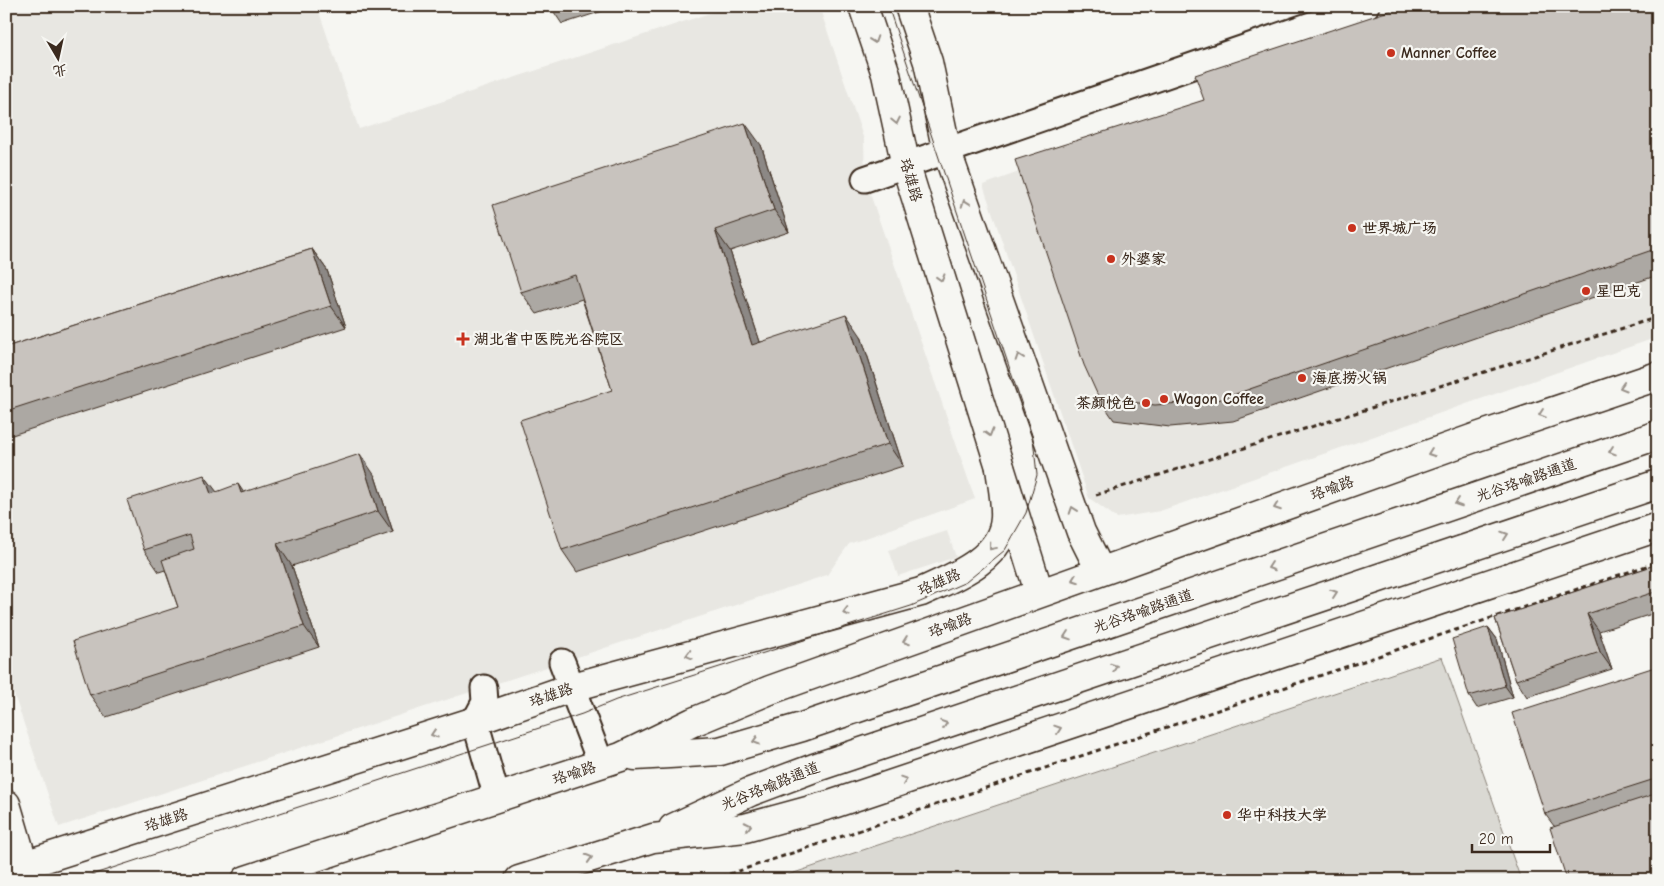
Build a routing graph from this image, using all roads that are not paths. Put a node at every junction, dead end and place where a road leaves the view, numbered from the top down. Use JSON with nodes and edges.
{"nodes":[{"id":1,"x":863,"y":6,"type":"edge"},
{"id":2,"x":909,"y":6,"type":"edge"},
{"id":3,"x":1366,"y":6,"type":"edge"},
{"id":4,"x":947,"y":152,"type":"junction"},
{"id":5,"x":906,"y":166,"type":"junction"},
{"id":6,"x":865,"y":179,"type":"dead end"},
{"id":7,"x":1658,"y":376,"type":"edge"},
{"id":8,"x":1658,"y":436,"type":"edge"},
{"id":9,"x":1000,"y":468,"type":"junction"},
{"id":10,"x":1658,"y":484,"type":"edge"},
{"id":11,"x":1658,"y":527,"type":"edge"},
{"id":12,"x":1100,"y":570,"type":"junction"},
{"id":13,"x":1039,"y":592,"type":"junction"},
{"id":14,"x":562,"y":662,"type":"dead end"},
{"id":15,"x":573,"y":687,"type":"junction"},
{"id":16,"x":484,"y":688,"type":"dead end"},
{"id":17,"x":475,"y":721,"type":"junction"},
{"id":18,"x":611,"y":761,"type":"junction"},
{"id":19,"x":497,"y":798,"type":"junction"},
{"id":20,"x":6,"y":804,"type":"edge"},
{"id":21,"x":653,"y":838,"type":"junction"},
{"id":22,"x":25,"y":872,"type":"edge"},
{"id":23,"x":246,"y":880,"type":"edge"},
{"id":24,"x":518,"y":880,"type":"edge"}],
"edges":[{"from":1,"to":5,"type":"main road","name":"珞雄路","one_way":true},
{"from":2,"to":4,"type":"main road"},
{"from":3,"to":4,"type":"street"},
{"from":4,"to":5,"type":"street"},
{"from":12,"to":4,"type":"main road","one_way":true},
{"from":5,"to":6,"type":"street"},
{"from":5,"to":9,"type":"main road","name":"珞雄路","one_way":true},
{"from":7,"to":12,"type":"main road","name":"珞喻路","one_way":true},
{"from":8,"to":18,"type":"main road","name":"光谷珞喻路通道","one_way":true},
{"from":9,"to":13,"type":"main road","name":"珞雄路"},
{"from":9,"to":15,"type":"main road","name":"珞雄路","one_way":true},
{"from":21,"to":10,"type":"main road","name":"光谷珞喻路通道","one_way":true},
{"from":21,"to":11,"type":"main road","one_way":true},
{"from":12,"to":13,"type":"main road","name":"珞喻路","one_way":true},
{"from":13,"to":18,"type":"main road","name":"珞喻路","one_way":true},
{"from":14,"to":15,"type":"street"},
{"from":15,"to":17,"type":"main road","name":"珞雄路"},
{"from":15,"to":18,"type":"street"},
{"from":16,"to":17,"type":"street"},
{"from":17,"to":19,"type":"street"},
{"from":17,"to":22,"type":"main road","name":"珞雄路","one_way":true},
{"from":18,"to":19,"type":"main road","name":"珞喻路"},
{"from":19,"to":23,"type":"main road","name":"珞喻路"},
{"from":20,"to":22,"type":"main road"},
{"from":24,"to":21,"type":"main road","one_way":true}]}
